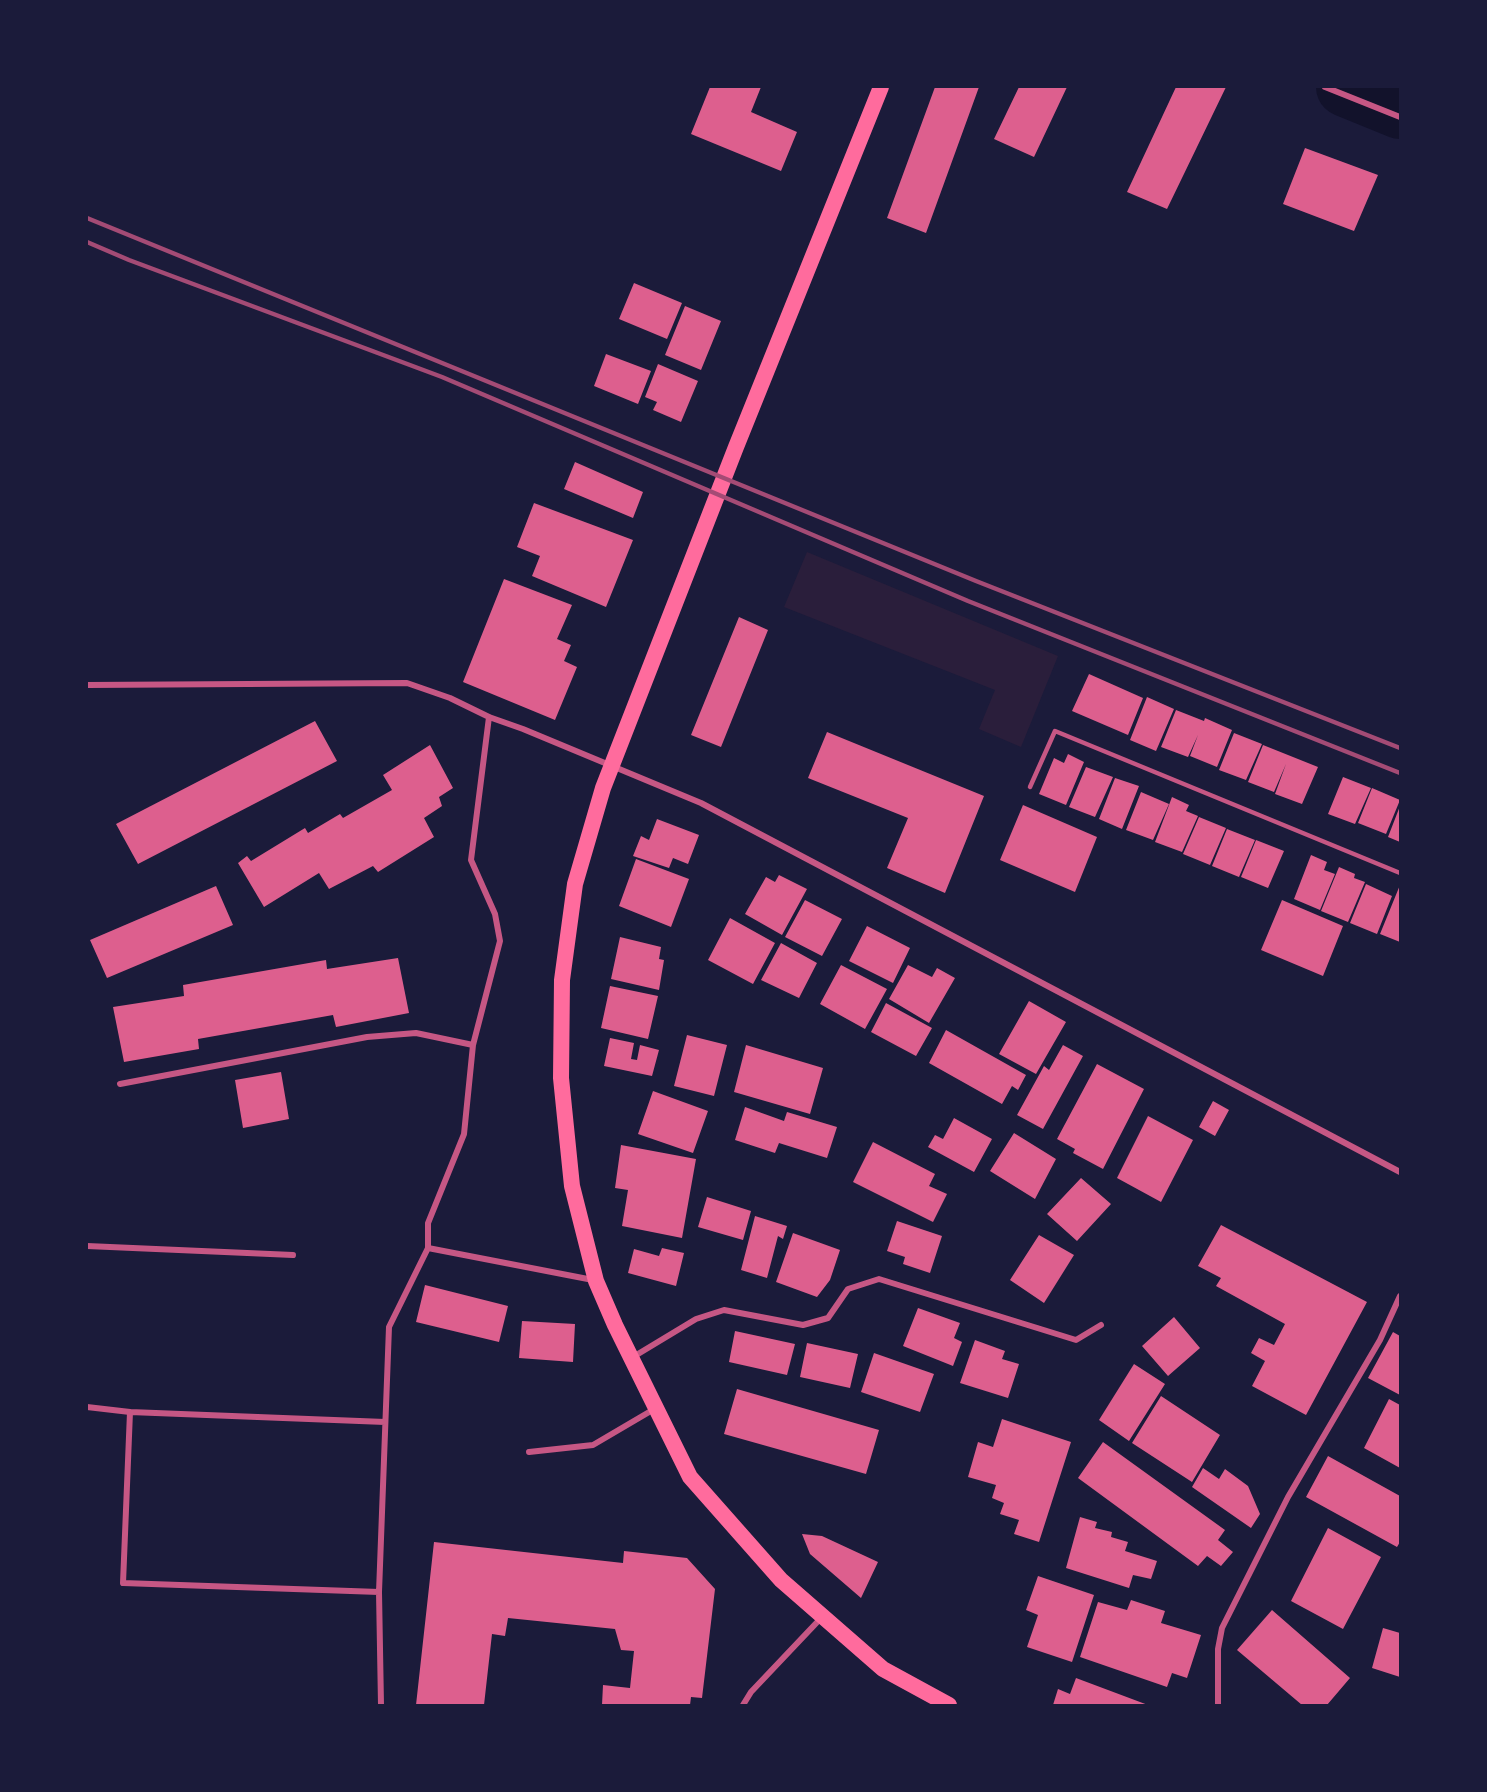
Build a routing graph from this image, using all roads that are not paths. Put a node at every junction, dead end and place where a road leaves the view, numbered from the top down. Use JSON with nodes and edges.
{"nodes":[{"id":1,"x":881,"y":87,"type":"edge"},
{"id":2,"x":1325,"y":87,"type":"edge"},
{"id":3,"x":1400,"y":117,"type":"edge"},
{"id":4,"x":87,"y":685,"type":"edge"},
{"id":5,"x":489,"y":717,"type":"junction"},
{"id":6,"x":1030,"y":788,"type":"dead end"},
{"id":7,"x":1400,"y":873,"type":"edge"},
{"id":8,"x":473,"y":1045,"type":"junction"},
{"id":9,"x":120,"y":1084,"type":"dead end"},
{"id":10,"x":1400,"y":1172,"type":"edge"},
{"id":11,"x":87,"y":1246,"type":"edge"},
{"id":12,"x":428,"y":1248,"type":"junction"},
{"id":13,"x":293,"y":1255,"type":"dead end"},
{"id":14,"x":596,"y":1281,"type":"junction"},
{"id":15,"x":1400,"y":1296,"type":"edge"},
{"id":16,"x":1101,"y":1325,"type":"dead end"},
{"id":17,"x":631,"y":1358,"type":"junction"},
{"id":18,"x":87,"y":1407,"type":"edge"},
{"id":19,"x":656,"y":1408,"type":"junction"},
{"id":20,"x":130,"y":1412,"type":"junction"},
{"id":21,"x":385,"y":1422,"type":"junction"},
{"id":22,"x":530,"y":1452,"type":"dead end"},
{"id":23,"x":379,"y":1592,"type":"junction"},
{"id":24,"x":823,"y":1617,"type":"junction"},
{"id":25,"x":381,"y":1705,"type":"edge"},
{"id":26,"x":743,"y":1705,"type":"edge"},
{"id":27,"x":948,"y":1705,"type":"edge"},
{"id":28,"x":1218,"y":1705,"type":"edge"}],
"edges":[{"from":1,"to":14,"type":"highway"},
{"from":2,"to":3,"type":"street"},
{"from":4,"to":5,"type":"street"},
{"from":5,"to":8,"type":"street"},
{"from":5,"to":10,"type":"street"},
{"from":6,"to":7,"type":"lane"},
{"from":8,"to":9,"type":"street"},
{"from":8,"to":12,"type":"street"},
{"from":11,"to":13,"type":"street"},
{"from":12,"to":14,"type":"street"},
{"from":12,"to":21,"type":"street"},
{"from":14,"to":17,"type":"highway"},
{"from":15,"to":28,"type":"street"},
{"from":16,"to":17,"type":"street"},
{"from":17,"to":19,"type":"highway"},
{"from":18,"to":20,"type":"street"},
{"from":19,"to":22,"type":"street"},
{"from":19,"to":24,"type":"highway"},
{"from":20,"to":21,"type":"street"},
{"from":20,"to":23,"type":"street"},
{"from":21,"to":23,"type":"street"},
{"from":23,"to":25,"type":"street"},
{"from":24,"to":26,"type":"street"},
{"from":24,"to":27,"type":"highway"}]}
